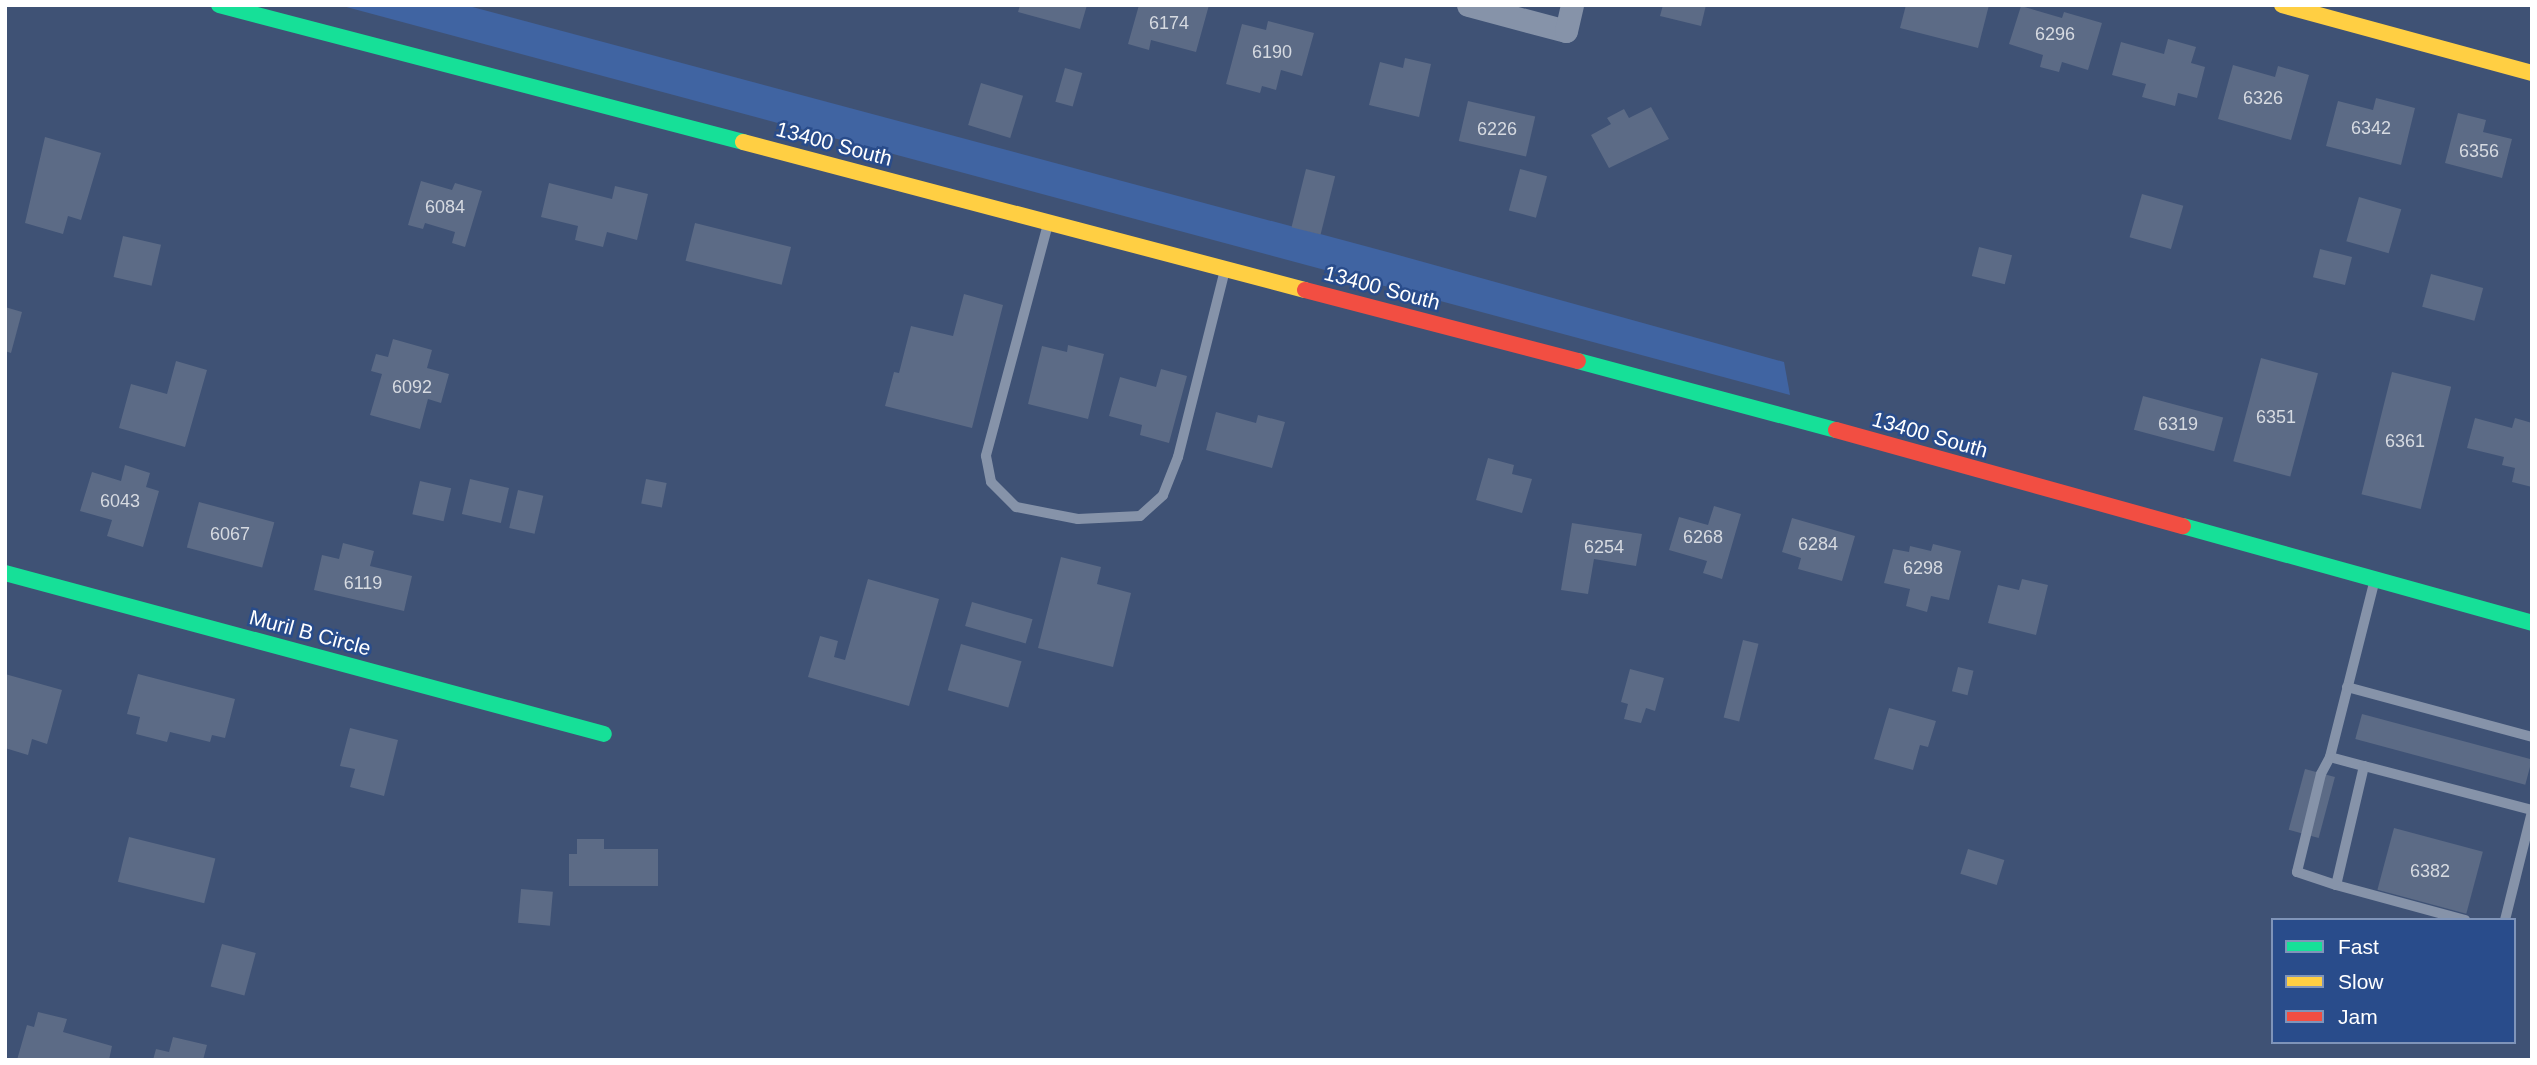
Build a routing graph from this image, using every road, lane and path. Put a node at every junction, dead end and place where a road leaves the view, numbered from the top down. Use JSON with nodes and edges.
{"nodes":[{"id":1,"x":219,"y":5,"type":"edge"},
{"id":2,"x":1468,"y":5,"type":"edge"},
{"id":3,"x":1572,"y":5,"type":"edge"},
{"id":4,"x":2282,"y":5,"type":"edge"},
{"id":5,"x":2532,"y":73,"type":"edge"},
{"id":6,"x":1048,"y":222,"type":"junction"},
{"id":7,"x":1226,"y":268,"type":"junction"},
{"id":8,"x":5,"y":573,"type":"edge"},
{"id":9,"x":2375,"y":580,"type":"junction"},
{"id":10,"x":2532,"y":623,"type":"edge"},
{"id":11,"x":2347,"y":687,"type":"junction"},
{"id":12,"x":604,"y":734,"type":"dead end"},
{"id":13,"x":2532,"y":737,"type":"edge"},
{"id":14,"x":2330,"y":757,"type":"junction"},
{"id":15,"x":2364,"y":766,"type":"junction"},
{"id":16,"x":2532,"y":811,"type":"edge"},
{"id":17,"x":2336,"y":885,"type":"junction"},
{"id":18,"x":2458,"y":918,"type":"edge"},
{"id":19,"x":2505,"y":918,"type":"edge"}],
"edges":[{"from":1,"to":6,"type":"main road","name":"13400 South"},
{"from":2,"to":3,"type":"street"},
{"from":4,"to":5,"type":"main road"},
{"from":6,"to":7,"type":"main road","name":"13400 South"},
{"from":6,"to":7,"type":"lane"},
{"from":7,"to":9,"type":"main road","name":"13400 South"},
{"from":8,"to":12,"type":"main road","name":"Muril B Circle"},
{"from":9,"to":10,"type":"main road","name":"13400 South"},
{"from":9,"to":11,"type":"lane"},
{"from":11,"to":13,"type":"lane"},
{"from":11,"to":14,"type":"lane"},
{"from":14,"to":15,"type":"lane"},
{"from":14,"to":17,"type":"lane"},
{"from":15,"to":16,"type":"lane"},
{"from":15,"to":17,"type":"lane"},
{"from":16,"to":19,"type":"lane"},
{"from":17,"to":18,"type":"lane"}]}
